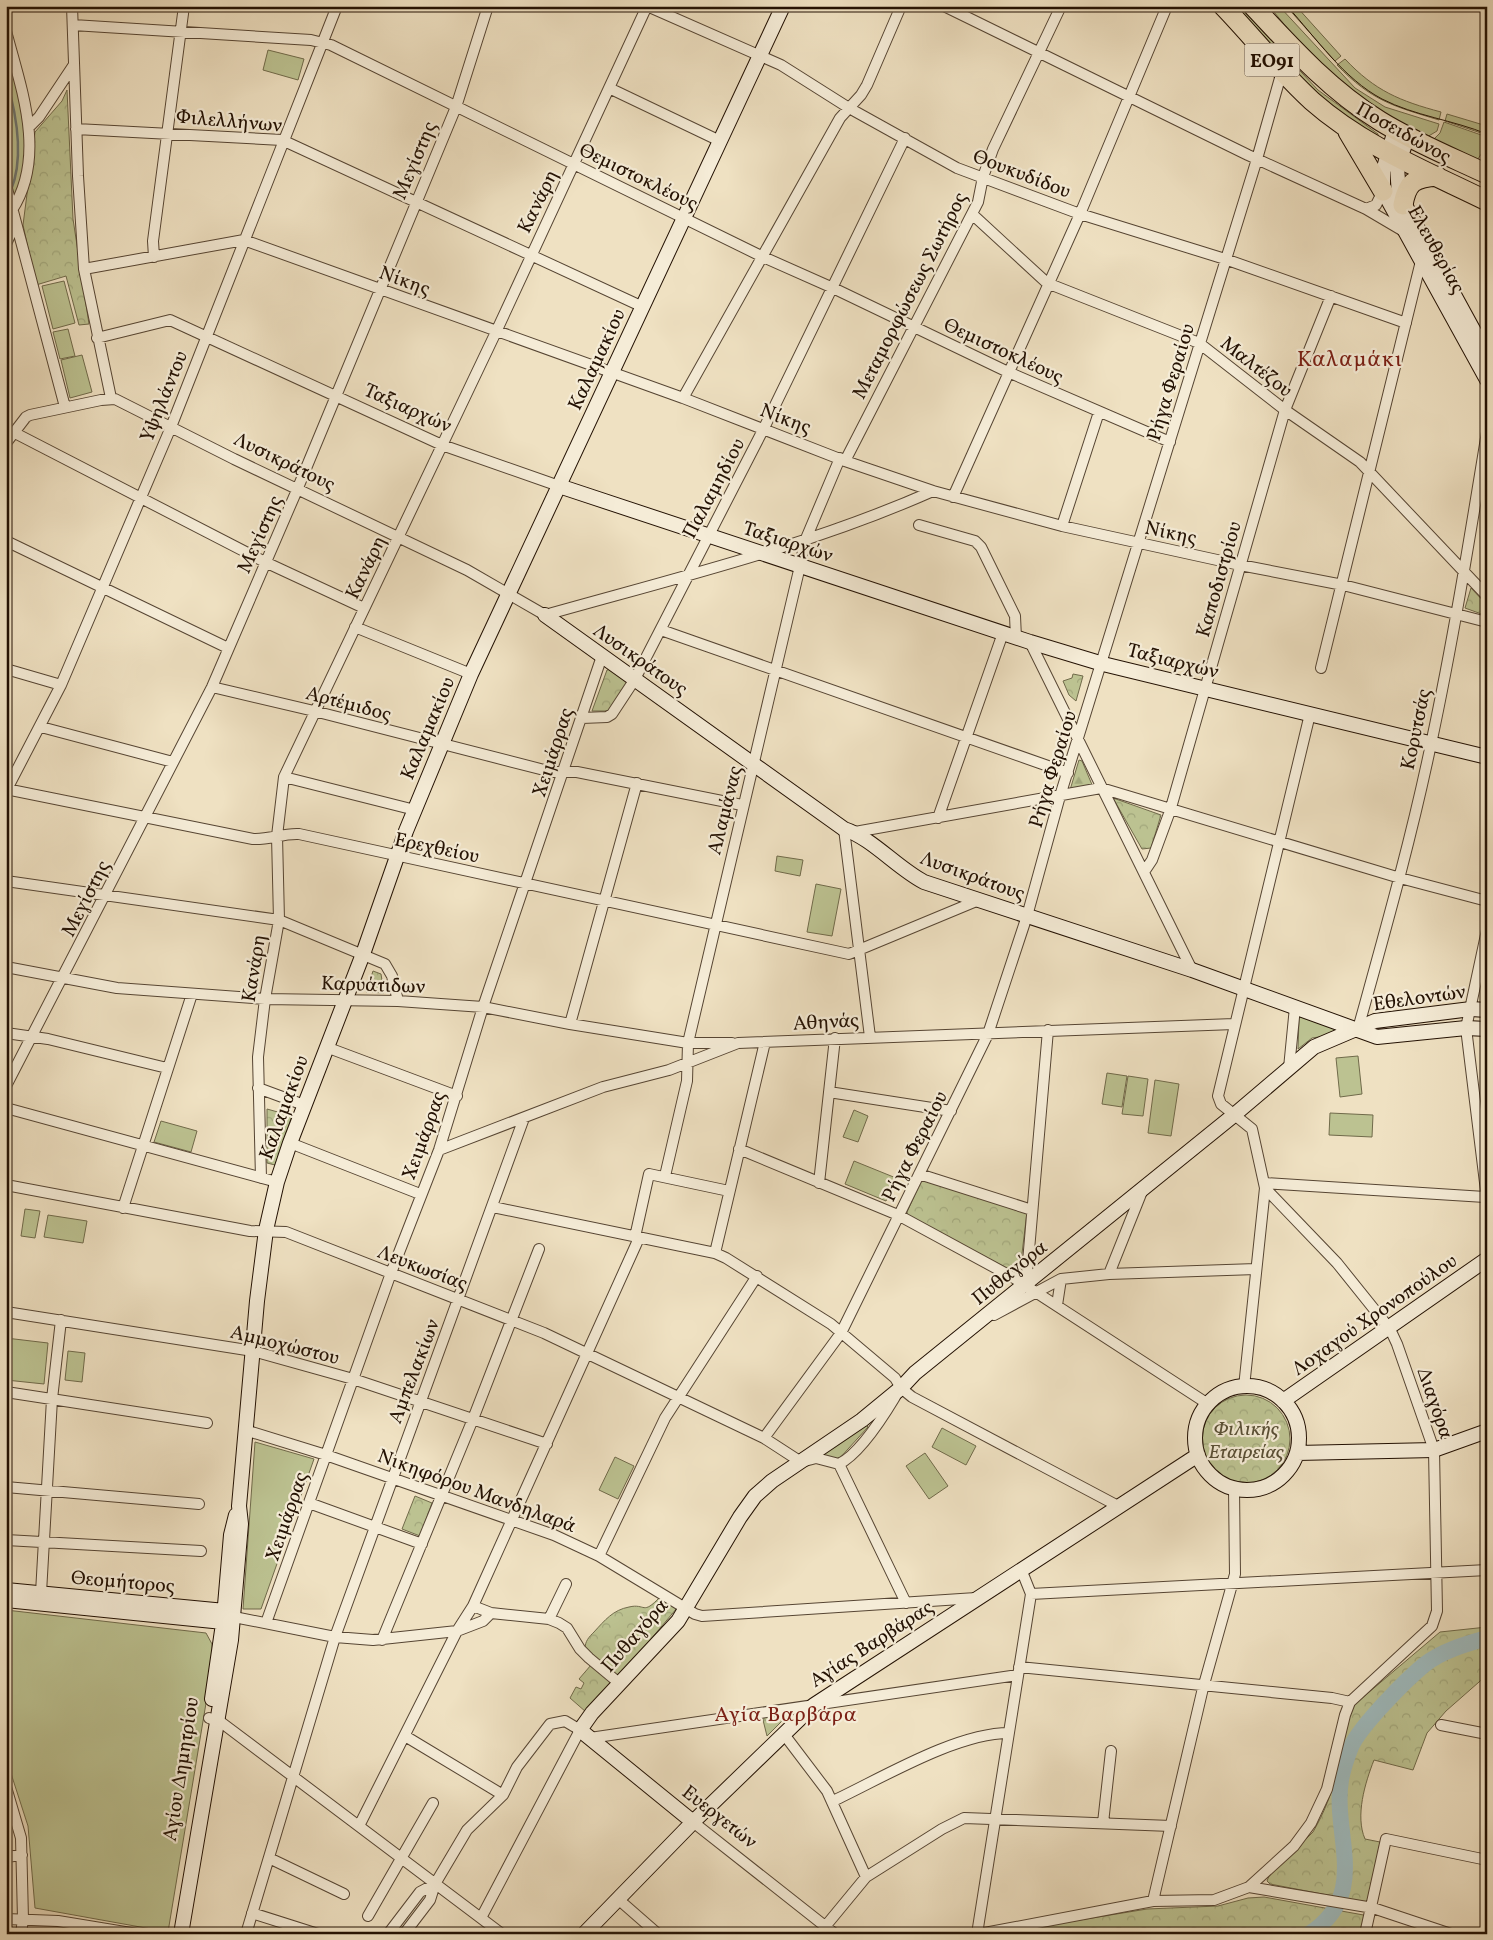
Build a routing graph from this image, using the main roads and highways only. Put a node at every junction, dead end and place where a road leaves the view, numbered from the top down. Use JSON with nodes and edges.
{"nodes":[{"id":1,"x":1224,"y":6,"type":"edge"},
{"id":2,"x":1253,"y":6,"type":"edge"},
{"id":3,"x":1344,"y":126,"type":"junction"},
{"id":4,"x":1487,"y":174,"type":"edge"},
{"id":5,"x":1437,"y":176,"type":"junction"},
{"id":6,"x":1382,"y":191,"type":"road end"},
{"id":7,"x":1487,"y":201,"type":"edge"},
{"id":8,"x":1403,"y":206,"type":"road end"}],
"edges":[{"from":1,"to":3,"type":"highway","name":"Ποσειδώνος","number":"ΕΟ91"},
{"from":2,"to":4,"type":"highway","name":"Ποσειδώνος","number":"ΕΟ91"},
{"from":3,"to":5,"type":"highway","name":"Ποσειδώνος","number":"ΕΟ91"},
{"from":3,"to":6,"type":"highway"},
{"from":5,"to":7,"type":"highway","name":"Ποσειδώνος","number":"ΕΟ91"},
{"from":5,"to":8,"type":"highway"}]}
